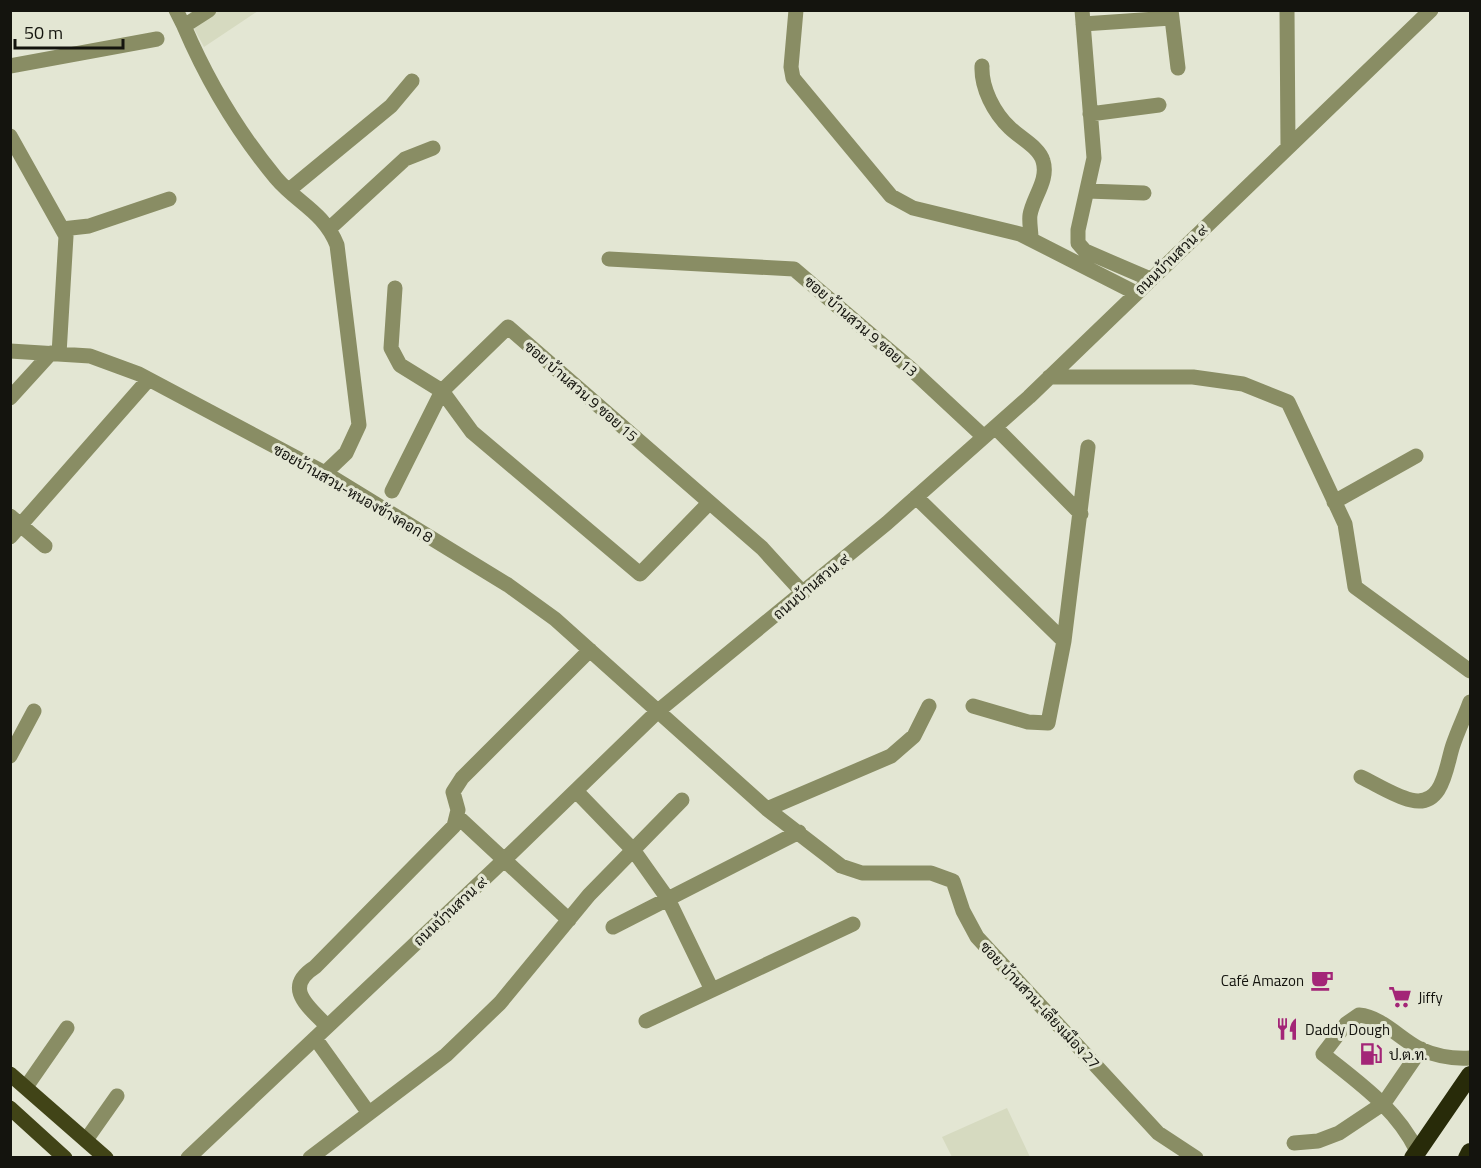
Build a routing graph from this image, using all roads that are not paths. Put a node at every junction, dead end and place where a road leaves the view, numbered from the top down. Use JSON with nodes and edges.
{"nodes":[{"id":1,"x":176,"y":10,"type":"edge"},
{"id":2,"x":209,"y":10,"type":"edge"},
{"id":3,"x":796,"y":10,"type":"edge"},
{"id":4,"x":1287,"y":10,"type":"edge"},
{"id":5,"x":1431,"y":10,"type":"edge"},
{"id":6,"x":1171,"y":14,"type":"edge"},
{"id":7,"x":1082,"y":17,"type":"edge"},
{"id":8,"x":184,"y":26,"type":"junction"},
{"id":9,"x":157,"y":39,"type":"dead end"},
{"id":10,"x":10,"y":66,"type":"edge"},
{"id":11,"x":982,"y":66,"type":"dead end"},
{"id":12,"x":1178,"y":68,"type":"dead end"},
{"id":13,"x":412,"y":81,"type":"dead end"},
{"id":14,"x":1159,"y":105,"type":"dead end"},
{"id":15,"x":1090,"y":114,"type":"junction"},
{"id":16,"x":10,"y":136,"type":"edge"},
{"id":17,"x":1288,"y":147,"type":"junction"},
{"id":18,"x":433,"y":148,"type":"dead end"},
{"id":19,"x":289,"y":190,"type":"junction"},
{"id":20,"x":1087,"y":191,"type":"junction"},
{"id":21,"x":1144,"y":193,"type":"dead end"},
{"id":22,"x":169,"y":199,"type":"dead end"},
{"id":23,"x":330,"y":228,"type":"junction"},
{"id":24,"x":62,"y":229,"type":"junction"},
{"id":25,"x":1031,"y":238,"type":"junction"},
{"id":26,"x":609,"y":260,"type":"dead end"},
{"id":27,"x":1150,"y":279,"type":"junction"},
{"id":28,"x":395,"y":288,"type":"dead end"},
{"id":29,"x":1136,"y":293,"type":"junction"},
{"id":30,"x":10,"y":351,"type":"edge"},
{"id":31,"x":55,"y":354,"type":"junction"},
{"id":32,"x":1049,"y":377,"type":"junction"},
{"id":33,"x":148,"y":380,"type":"junction"},
{"id":34,"x":442,"y":391,"type":"junction"},
{"id":35,"x":10,"y":398,"type":"edge"},
{"id":36,"x":989,"y":432,"type":"junction"},
{"id":37,"x":1088,"y":447,"type":"dead end"},
{"id":38,"x":1416,"y":456,"type":"dead end"},
{"id":39,"x":324,"y":473,"type":"junction"},
{"id":40,"x":392,"y":491,"type":"dead end"},
{"id":41,"x":916,"y":497,"type":"junction"},
{"id":42,"x":1334,"y":502,"type":"junction"},
{"id":43,"x":709,"y":503,"type":"junction"},
{"id":44,"x":1081,"y":514,"type":"junction"},
{"id":45,"x":16,"y":520,"type":"edge"},
{"id":46,"x":10,"y":537,"type":"edge"},
{"id":47,"x":45,"y":546,"type":"dead end"},
{"id":48,"x":803,"y":593,"type":"junction"},
{"id":49,"x":1064,"y":641,"type":"junction"},
{"id":50,"x":590,"y":650,"type":"junction"},
{"id":51,"x":1470,"y":671,"type":"edge"},
{"id":52,"x":1470,"y":702,"type":"edge"},
{"id":53,"x":929,"y":706,"type":"dead end"},
{"id":54,"x":973,"y":706,"type":"dead end"},
{"id":55,"x":34,"y":711,"type":"dead end"},
{"id":56,"x":658,"y":711,"type":"junction"},
{"id":57,"x":10,"y":756,"type":"edge"},
{"id":58,"x":1361,"y":777,"type":"dead end"},
{"id":59,"x":576,"y":791,"type":"junction"},
{"id":60,"x":682,"y":800,"type":"dead end"},
{"id":61,"x":767,"y":809,"type":"junction"},
{"id":62,"x":457,"y":816,"type":"junction"},
{"id":63,"x":799,"y":832,"type":"junction"},
{"id":64,"x":634,"y":851,"type":"junction"},
{"id":65,"x":503,"y":861,"type":"junction"},
{"id":66,"x":668,"y":899,"type":"junction"},
{"id":67,"x":569,"y":920,"type":"junction"},
{"id":68,"x":853,"y":924,"type":"dead end"},
{"id":69,"x":613,"y":927,"type":"dead end"},
{"id":70,"x":712,"y":990,"type":"junction"},
{"id":71,"x":646,"y":1021,"type":"dead end"},
{"id":72,"x":327,"y":1026,"type":"junction"},
{"id":73,"x":67,"y":1028,"type":"dead end"},
{"id":74,"x":315,"y":1038,"type":"junction"},
{"id":75,"x":1421,"y":1049,"type":"junction"},
{"id":76,"x":1470,"y":1058,"type":"edge"},
{"id":77,"x":10,"y":1074,"type":"edge"},
{"id":78,"x":1470,"y":1075,"type":"edge"},
{"id":79,"x":26,"y":1087,"type":"junction"},
{"id":80,"x":117,"y":1096,"type":"dead end"},
{"id":81,"x":1383,"y":1103,"type":"junction"},
{"id":82,"x":10,"y":1108,"type":"edge"},
{"id":83,"x":368,"y":1112,"type":"junction"},
{"id":84,"x":86,"y":1140,"type":"junction"},
{"id":85,"x":1294,"y":1143,"type":"dead end"},
{"id":86,"x":1470,"y":1152,"type":"edge"},
{"id":87,"x":1415,"y":1154,"type":"edge"},
{"id":88,"x":60,"y":1156,"type":"edge"},
{"id":89,"x":106,"y":1158,"type":"edge"},
{"id":90,"x":188,"y":1158,"type":"edge"},
{"id":91,"x":310,"y":1158,"type":"edge"},
{"id":92,"x":1196,"y":1158,"type":"edge"},
{"id":93,"x":1467,"y":1158,"type":"edge"}],
"edges":[{"from":1,"to":8,"type":"street"},
{"from":2,"to":8,"type":"street"},
{"from":3,"to":25,"type":"street"},
{"from":4,"to":17,"type":"street"},
{"from":5,"to":17,"type":"street","name":"ถนนบ้านสวน ๙"},
{"from":6,"to":7,"type":"street"},
{"from":6,"to":12,"type":"street"},
{"from":7,"to":15,"type":"street"},
{"from":8,"to":19,"type":"street"},
{"from":9,"to":10,"type":"street"},
{"from":11,"to":25,"type":"street"},
{"from":13,"to":19,"type":"street"},
{"from":14,"to":15,"type":"street"},
{"from":15,"to":20,"type":"street"},
{"from":16,"to":24,"type":"street"},
{"from":17,"to":27,"type":"street","name":"ถนนบ้านสวน ๙"},
{"from":18,"to":23,"type":"street"},
{"from":19,"to":23,"type":"street"},
{"from":20,"to":21,"type":"street"},
{"from":20,"to":27,"type":"street"},
{"from":22,"to":24,"type":"street"},
{"from":23,"to":39,"type":"street"},
{"from":24,"to":31,"type":"street"},
{"from":25,"to":29,"type":"street"},
{"from":26,"to":36,"type":"street","name":"ซอย บ้านสวน 9 ซอย 13"},
{"from":27,"to":29,"type":"street","name":"ถนนบ้านสวน ๙"},
{"from":28,"to":34,"type":"street"},
{"from":29,"to":32,"type":"street","name":"ถนนบ้านสวน ๙"},
{"from":30,"to":31,"type":"street","name":"ซอยบ้านสวน-หนองข้างคอก 8"},
{"from":31,"to":33,"type":"street","name":"ซอยบ้านสวน-หนองข้างคอก 8"},
{"from":31,"to":35,"type":"street"},
{"from":32,"to":36,"type":"street","name":"ถนนบ้านสวน ๙"},
{"from":32,"to":42,"type":"street"},
{"from":33,"to":39,"type":"street","name":"ซอยบ้านสวน-หนองข้างคอก 8"},
{"from":33,"to":45,"type":"street"},
{"from":34,"to":40,"type":"street","name":"ซอย บ้านสวน 9 ซอย 15"},
{"from":34,"to":43,"type":"street","name":"ซอย บ้านสวน 9 ซอย 15"},
{"from":34,"to":43,"type":"street"},
{"from":36,"to":41,"type":"street","name":"ถนนบ้านสวน ๙"},
{"from":36,"to":44,"type":"street","name":"ซอย บ้านสวน 9 ซอย 13"},
{"from":37,"to":44,"type":"street"},
{"from":38,"to":42,"type":"street"},
{"from":39,"to":50,"type":"street","name":"ซอยบ้านสวน-หนองข้างคอก 8"},
{"from":41,"to":48,"type":"street","name":"ถนนบ้านสวน ๙"},
{"from":41,"to":49,"type":"street"},
{"from":42,"to":51,"type":"street"},
{"from":43,"to":48,"type":"street","name":"ซอย บ้านสวน 9 ซอย 15"},
{"from":44,"to":49,"type":"street"},
{"from":45,"to":46,"type":"street"},
{"from":45,"to":47,"type":"street"},
{"from":48,"to":56,"type":"street","name":"ถนนบ้านสวน ๙"},
{"from":49,"to":54,"type":"street"},
{"from":50,"to":56,"type":"street","name":"ซอยบ้านสวน-หนองข้างคอก 8"},
{"from":50,"to":62,"type":"street"},
{"from":52,"to":58,"type":"street"},
{"from":53,"to":61,"type":"street"},
{"from":55,"to":57,"type":"street"},
{"from":56,"to":59,"type":"street","name":"ถนนบ้านสวน ๙"},
{"from":56,"to":61,"type":"street","name":"ซอย บ้านสวน-เลียงเมือง 27"},
{"from":59,"to":64,"type":"street"},
{"from":59,"to":65,"type":"street","name":"ถนนบ้านสวน ๙"},
{"from":60,"to":64,"type":"street"},
{"from":61,"to":63,"type":"street","name":"ซอย บ้านสวน-เลียงเมือง 27"},
{"from":62,"to":65,"type":"street"},
{"from":62,"to":72,"type":"street"},
{"from":63,"to":66,"type":"street"},
{"from":63,"to":92,"type":"street","name":"ซอย บ้านสวน-เลียงเมือง 27"},
{"from":64,"to":66,"type":"street"},
{"from":64,"to":67,"type":"street"},
{"from":65,"to":67,"type":"street"},
{"from":65,"to":72,"type":"street","name":"ถนนบ้านสวน ๙"},
{"from":66,"to":69,"type":"street"},
{"from":66,"to":70,"type":"street"},
{"from":67,"to":83,"type":"street"},
{"from":68,"to":70,"type":"street"},
{"from":70,"to":71,"type":"street"},
{"from":72,"to":74,"type":"street","name":"ถนนบ้านสวน ๙"},
{"from":73,"to":79,"type":"street"},
{"from":74,"to":83,"type":"street"},
{"from":74,"to":90,"type":"street","name":"ถนนบ้านสวน ๙"},
{"from":75,"to":76,"type":"street"},
{"from":75,"to":81,"type":"street"},
{"from":75,"to":81,"type":"street"},
{"from":77,"to":79,"type":"main road"},
{"from":78,"to":87,"type":"highway"},
{"from":79,"to":84,"type":"main road"},
{"from":80,"to":84,"type":"street"},
{"from":81,"to":85,"type":"street"},
{"from":81,"to":87,"type":"street"},
{"from":82,"to":88,"type":"main road"},
{"from":83,"to":91,"type":"street"},
{"from":84,"to":89,"type":"main road"},
{"from":86,"to":93,"type":"highway"}]}
